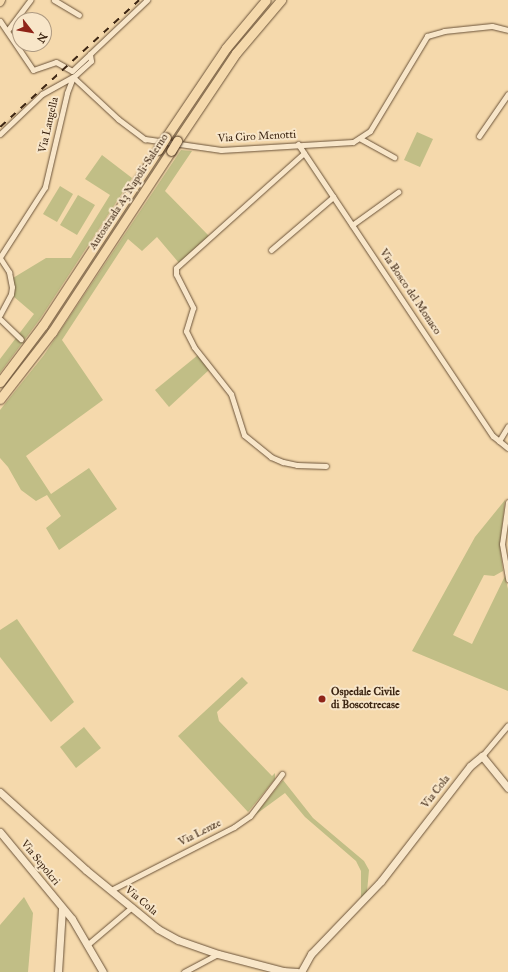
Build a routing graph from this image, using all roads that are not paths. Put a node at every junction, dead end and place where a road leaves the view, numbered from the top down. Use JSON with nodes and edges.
{"nodes":[{"id":1,"x":30,"y":0,"type":"edge"},
{"id":2,"x":54,"y":0,"type":"edge"},
{"id":3,"x":147,"y":0,"type":"edge"},
{"id":4,"x":266,"y":0,"type":"edge"},
{"id":5,"x":281,"y":0,"type":"edge"},
{"id":6,"x":80,"y":14,"type":"dead end"},
{"id":7,"x":0,"y":21,"type":"edge"},
{"id":8,"x":508,"y":30,"type":"edge"},
{"id":9,"x":7,"y":31,"type":"junction"},
{"id":10,"x":90,"y":54,"type":"junction"},
{"id":11,"x":73,"y":77,"type":"junction"},
{"id":12,"x":508,"y":94,"type":"edge"},
{"id":13,"x":0,"y":134,"type":"edge"},
{"id":14,"x":478,"y":136,"type":"dead end"},
{"id":15,"x":361,"y":138,"type":"junction"},
{"id":16,"x":298,"y":144,"type":"junction"},
{"id":17,"x":304,"y":153,"type":"junction"},
{"id":18,"x":394,"y":157,"type":"dead end"},
{"id":19,"x":398,"y":192,"type":"dead end"},
{"id":20,"x":333,"y":197,"type":"junction"},
{"id":21,"x":352,"y":225,"type":"junction"},
{"id":22,"x":271,"y":250,"type":"dead end"},
{"id":23,"x":0,"y":258,"type":"edge"},
{"id":24,"x":0,"y":315,"type":"edge"},
{"id":25,"x":0,"y":319,"type":"edge"},
{"id":26,"x":21,"y":339,"type":"dead end"},
{"id":27,"x":0,"y":382,"type":"edge"},
{"id":28,"x":0,"y":399,"type":"edge"},
{"id":29,"x":508,"y":426,"type":"edge"},
{"id":30,"x":499,"y":441,"type":"junction"},
{"id":31,"x":508,"y":448,"type":"edge"},
{"id":32,"x":326,"y":466,"type":"dead end"},
{"id":33,"x":508,"y":502,"type":"edge"},
{"id":34,"x":508,"y":579,"type":"edge"},
{"id":35,"x":508,"y":725,"type":"edge"},
{"id":36,"x":482,"y":756,"type":"junction"},
{"id":37,"x":282,"y":774,"type":"dead end"},
{"id":38,"x":508,"y":788,"type":"edge"},
{"id":39,"x":0,"y":792,"type":"edge"},
{"id":40,"x":0,"y":832,"type":"edge"},
{"id":41,"x":111,"y":890,"type":"junction"},
{"id":42,"x":132,"y":907,"type":"junction"},
{"id":43,"x":62,"y":908,"type":"junction"},
{"id":44,"x":87,"y":945,"type":"junction"},
{"id":45,"x":218,"y":954,"type":"junction"},
{"id":46,"x":58,"y":972,"type":"edge"},
{"id":47,"x":103,"y":972,"type":"edge"},
{"id":48,"x":184,"y":972,"type":"edge"},
{"id":49,"x":297,"y":972,"type":"edge"},
{"id":50,"x":301,"y":972,"type":"edge"}],
"edges":[{"from":1,"to":9,"type":"street"},
{"from":2,"to":6,"type":"street"},
{"from":3,"to":10,"type":"street"},
{"from":4,"to":27,"type":"highway","name":"Autostrada A3 Napoli-Salerno","bridge":true},
{"from":5,"to":28,"type":"highway","name":"Autostrada A3 Napoli-Salerno","bridge":true},
{"from":7,"to":9,"type":"street"},
{"from":8,"to":15,"type":"street"},
{"from":9,"to":10,"type":"street"},
{"from":10,"to":11,"type":"street"},
{"from":11,"to":13,"type":"street","name":"Via Langella"},
{"from":11,"to":16,"type":"street","name":"Via Ciro Menotti"},
{"from":11,"to":23,"type":"street","name":"Via Langella"},
{"from":12,"to":14,"type":"street"},
{"from":15,"to":16,"type":"street","name":"Via Ciro Menotti"},
{"from":15,"to":18,"type":"street"},
{"from":16,"to":17,"type":"street","name":"Via Bosco del Monaco"},
{"from":17,"to":20,"type":"street","name":"Via Bosco del Monaco"},
{"from":17,"to":32,"type":"street"},
{"from":19,"to":21,"type":"street"},
{"from":20,"to":21,"type":"street","name":"Via Bosco del Monaco"},
{"from":20,"to":22,"type":"street"},
{"from":21,"to":30,"type":"street","name":"Via Bosco del Monaco"},
{"from":23,"to":24,"type":"street"},
{"from":25,"to":26,"type":"street"},
{"from":29,"to":30,"type":"street"},
{"from":30,"to":31,"type":"street","name":"Via Bosco del Monaco"},
{"from":33,"to":34,"type":"street"},
{"from":35,"to":36,"type":"street"},
{"from":36,"to":38,"type":"street"},
{"from":36,"to":50,"type":"street","name":"Via Cola"},
{"from":37,"to":41,"type":"street","name":"Via Lenze"},
{"from":39,"to":41,"type":"street","name":"Via Cola"},
{"from":40,"to":43,"type":"street","name":"Via Sepolcri"},
{"from":41,"to":42,"type":"street","name":"Via Cola"},
{"from":42,"to":44,"type":"street"},
{"from":42,"to":45,"type":"street","name":"Via Cola"},
{"from":43,"to":44,"type":"street","name":"Via Sepolcri"},
{"from":43,"to":46,"type":"street"},
{"from":44,"to":47,"type":"street","name":"Via Sepolcri"},
{"from":45,"to":48,"type":"street"},
{"from":45,"to":49,"type":"street","name":"Via Cola"}]}
